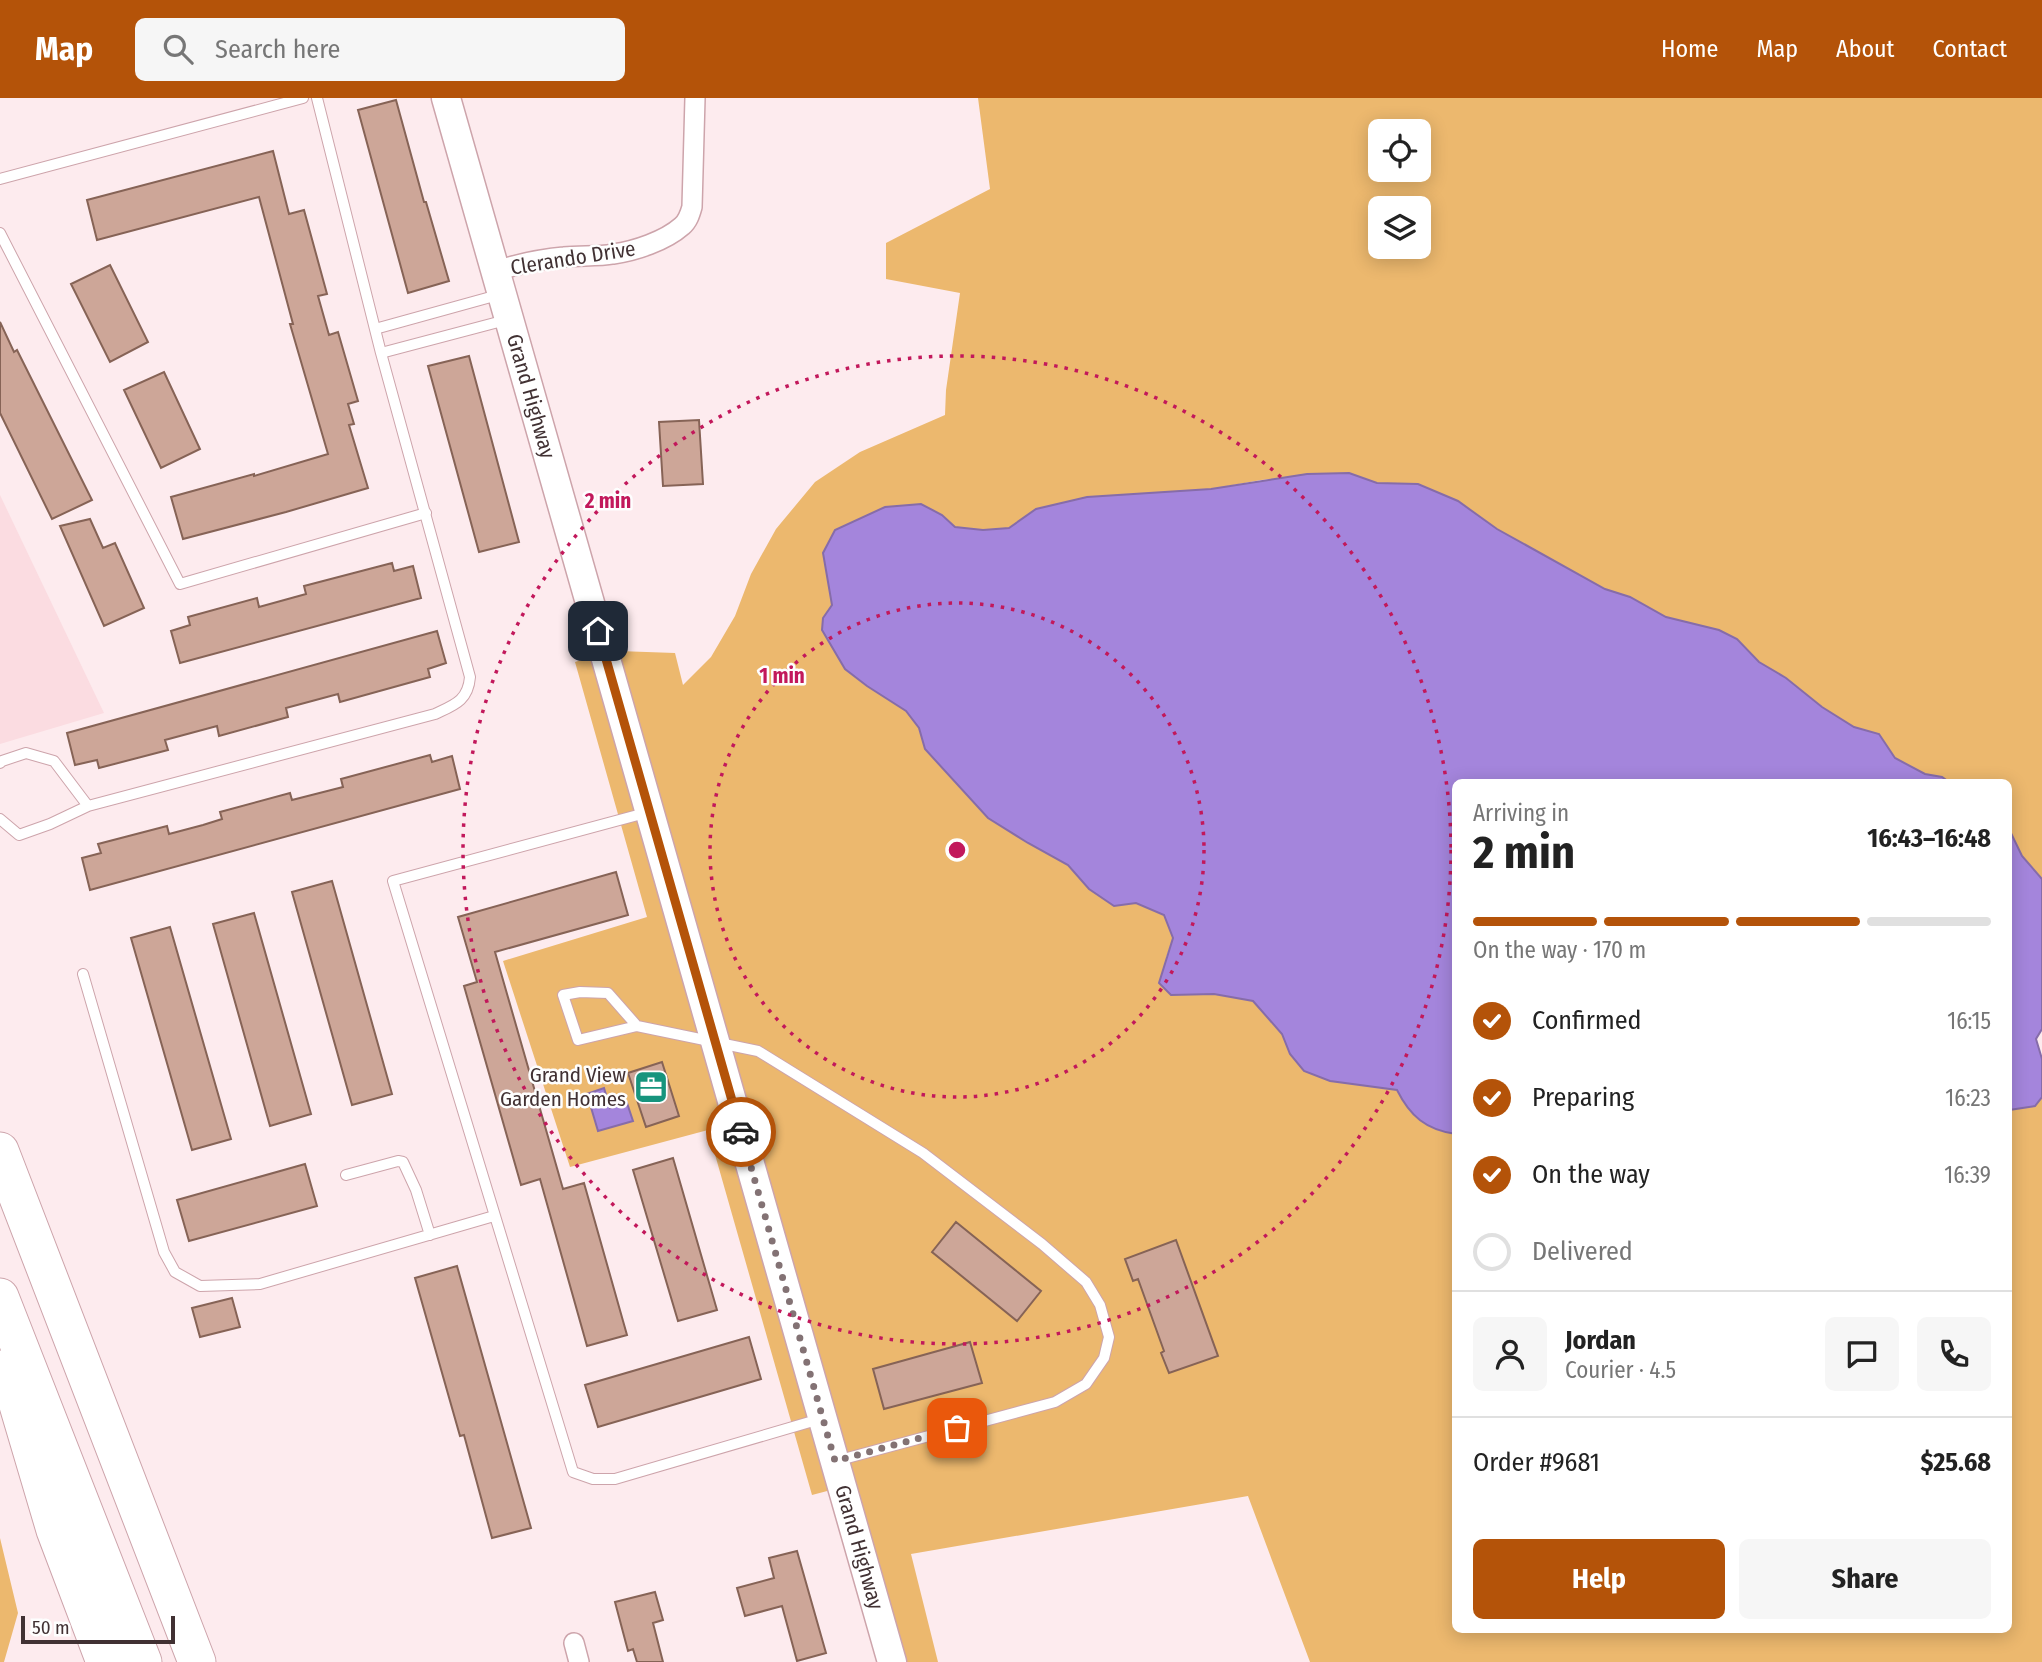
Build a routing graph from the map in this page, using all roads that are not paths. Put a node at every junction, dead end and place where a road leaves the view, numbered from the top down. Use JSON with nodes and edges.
{"nodes":[{"id":1,"x":303,"y":98,"type":"edge"},
{"id":2,"x":317,"y":98,"type":"edge"},
{"id":3,"x":446,"y":98,"type":"edge"},
{"id":4,"x":695,"y":98,"type":"edge"},
{"id":5,"x":0,"y":179,"type":"edge"},
{"id":6,"x":0,"y":233,"type":"edge"},
{"id":7,"x":502,"y":295,"type":"junction"},
{"id":8,"x":375,"y":328,"type":"junction"},
{"id":9,"x":381,"y":353,"type":"junction"},
{"id":10,"x":426,"y":513,"type":"junction"},
{"id":11,"x":0,"y":764,"type":"edge"},
{"id":12,"x":88,"y":806,"type":"junction"},
{"id":13,"x":650,"y":812,"type":"junction"},
{"id":14,"x":0,"y":819,"type":"edge"},
{"id":15,"x":83,"y":974,"type":"dead end"},
{"id":16,"x":637,"y":1026,"type":"junction"},
{"id":17,"x":716,"y":1044,"type":"junction"},
{"id":18,"x":0,"y":1151,"type":"edge"},
{"id":19,"x":346,"y":1175,"type":"dead end"},
{"id":20,"x":494,"y":1216,"type":"junction"},
{"id":21,"x":430,"y":1235,"type":"junction"},
{"id":22,"x":0,"y":1297,"type":"edge"},
{"id":23,"x":0,"y":1343,"type":"edge"},
{"id":24,"x":822,"y":1419,"type":"junction"},
{"id":25,"x":835,"y":1461,"type":"junction"},
{"id":26,"x":163,"y":1574,"type":"junction"},
{"id":27,"x":574,"y":1643,"type":"dead end"},
{"id":28,"x":104,"y":1662,"type":"edge"},
{"id":29,"x":143,"y":1662,"type":"edge"},
{"id":30,"x":197,"y":1662,"type":"edge"},
{"id":31,"x":207,"y":1662,"type":"edge"},
{"id":32,"x":579,"y":1662,"type":"edge"},
{"id":33,"x":892,"y":1662,"type":"edge"}],
"edges":[{"from":1,"to":5,"type":"lane"},
{"from":2,"to":8,"type":"lane"},
{"from":3,"to":7,"type":"street","name":"Grand Highway"},
{"from":4,"to":7,"type":"street","name":"Clerando Drive"},
{"from":6,"to":10,"type":"lane"},
{"from":7,"to":8,"type":"lane"},
{"from":7,"to":9,"type":"lane"},
{"from":7,"to":13,"type":"street","name":"Grand Highway"},
{"from":8,"to":9,"type":"lane"},
{"from":9,"to":10,"type":"lane"},
{"from":10,"to":12,"type":"lane"},
{"from":11,"to":12,"type":"lane"},
{"from":12,"to":14,"type":"lane"},
{"from":13,"to":17,"type":"street","name":"Grand Highway"},
{"from":13,"to":20,"type":"lane"},
{"from":15,"to":21,"type":"lane"},
{"from":16,"to":16,"type":"lane"},
{"from":16,"to":17,"type":"lane"},
{"from":17,"to":24,"type":"street","name":"Grand Highway"},
{"from":17,"to":25,"type":"lane"},
{"from":18,"to":26,"type":"highway"},
{"from":19,"to":21,"type":"lane"},
{"from":20,"to":21,"type":"lane"},
{"from":20,"to":24,"type":"lane"},
{"from":22,"to":29,"type":"highway"},
{"from":23,"to":28,"type":"highway"},
{"from":24,"to":25,"type":"street","name":"Grand Highway"},
{"from":25,"to":33,"type":"street","name":"Grand Highway"},
{"from":26,"to":30,"type":"highway"},
{"from":26,"to":31,"type":"highway"},
{"from":27,"to":32,"type":"street"}]}
